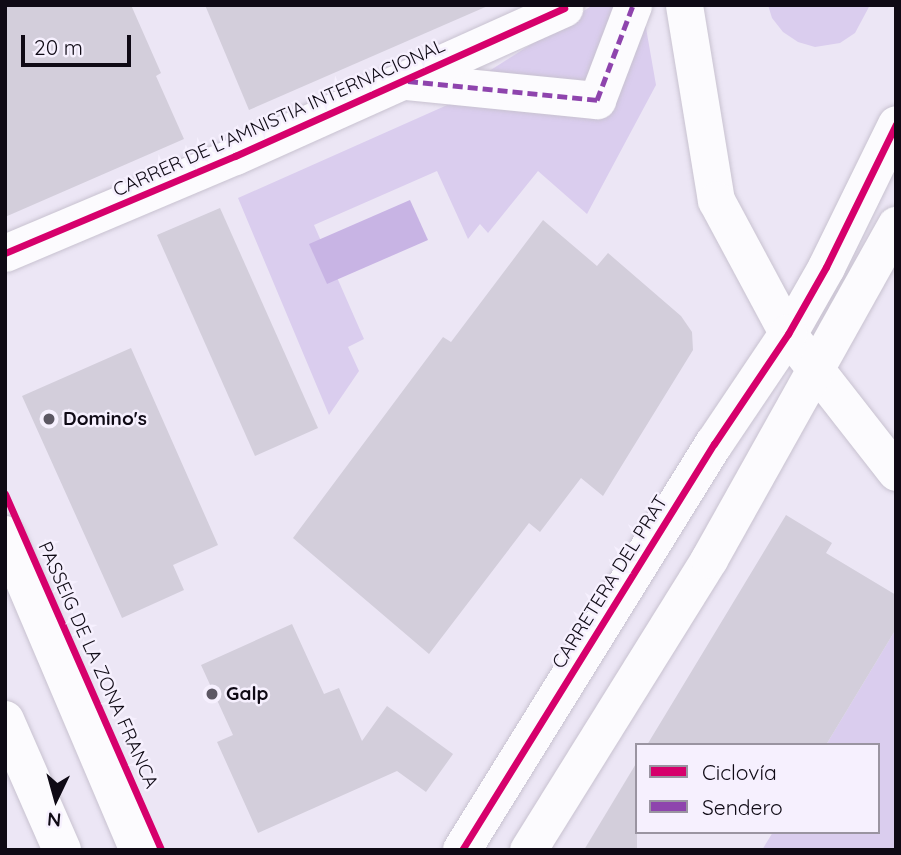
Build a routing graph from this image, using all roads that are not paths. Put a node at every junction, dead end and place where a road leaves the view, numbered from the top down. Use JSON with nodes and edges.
{"nodes":[{"id":1,"x":633,"y":5,"type":"edge"},
{"id":2,"x":684,"y":5,"type":"edge"},
{"id":3,"x":564,"y":8,"type":"dead end"},
{"id":4,"x":404,"y":81,"type":"junction"},
{"id":5,"x":896,"y":124,"type":"edge"},
{"id":6,"x":896,"y":225,"type":"edge"},
{"id":7,"x":5,"y":253,"type":"edge"},
{"id":8,"x":788,"y":334,"type":"junction"},
{"id":9,"x":815,"y":369,"type":"junction"},
{"id":10,"x":896,"y":472,"type":"edge"},
{"id":11,"x":5,"y":535,"type":"edge"},
{"id":12,"x":5,"y":720,"type":"edge"},
{"id":13,"x":62,"y":850,"type":"edge"},
{"id":14,"x":139,"y":850,"type":"edge"},
{"id":15,"x":462,"y":850,"type":"edge"},
{"id":16,"x":528,"y":850,"type":"edge"}],
"edges":[{"from":1,"to":4,"type":"street","name":"CARRER DE L'AMNISTIA INTERNACIONAL"},
{"from":2,"to":8,"type":"street"},
{"from":3,"to":4,"type":"street","name":"CARRER DE L'AMNISTIA INTERNACIONAL"},
{"from":4,"to":7,"type":"street","name":"CARRER DE L'AMNISTIA INTERNACIONAL"},
{"from":5,"to":8,"type":"street"},
{"from":6,"to":9,"type":"street"},
{"from":8,"to":9,"type":"street"},
{"from":8,"to":15,"type":"street","name":"CARRETERA DEL PRAT"},
{"from":9,"to":10,"type":"street"},
{"from":9,"to":16,"type":"street"},
{"from":11,"to":14,"type":"street","name":"PASSEIG DE LA ZONA FRANCA"},
{"from":12,"to":13,"type":"street"}]}
